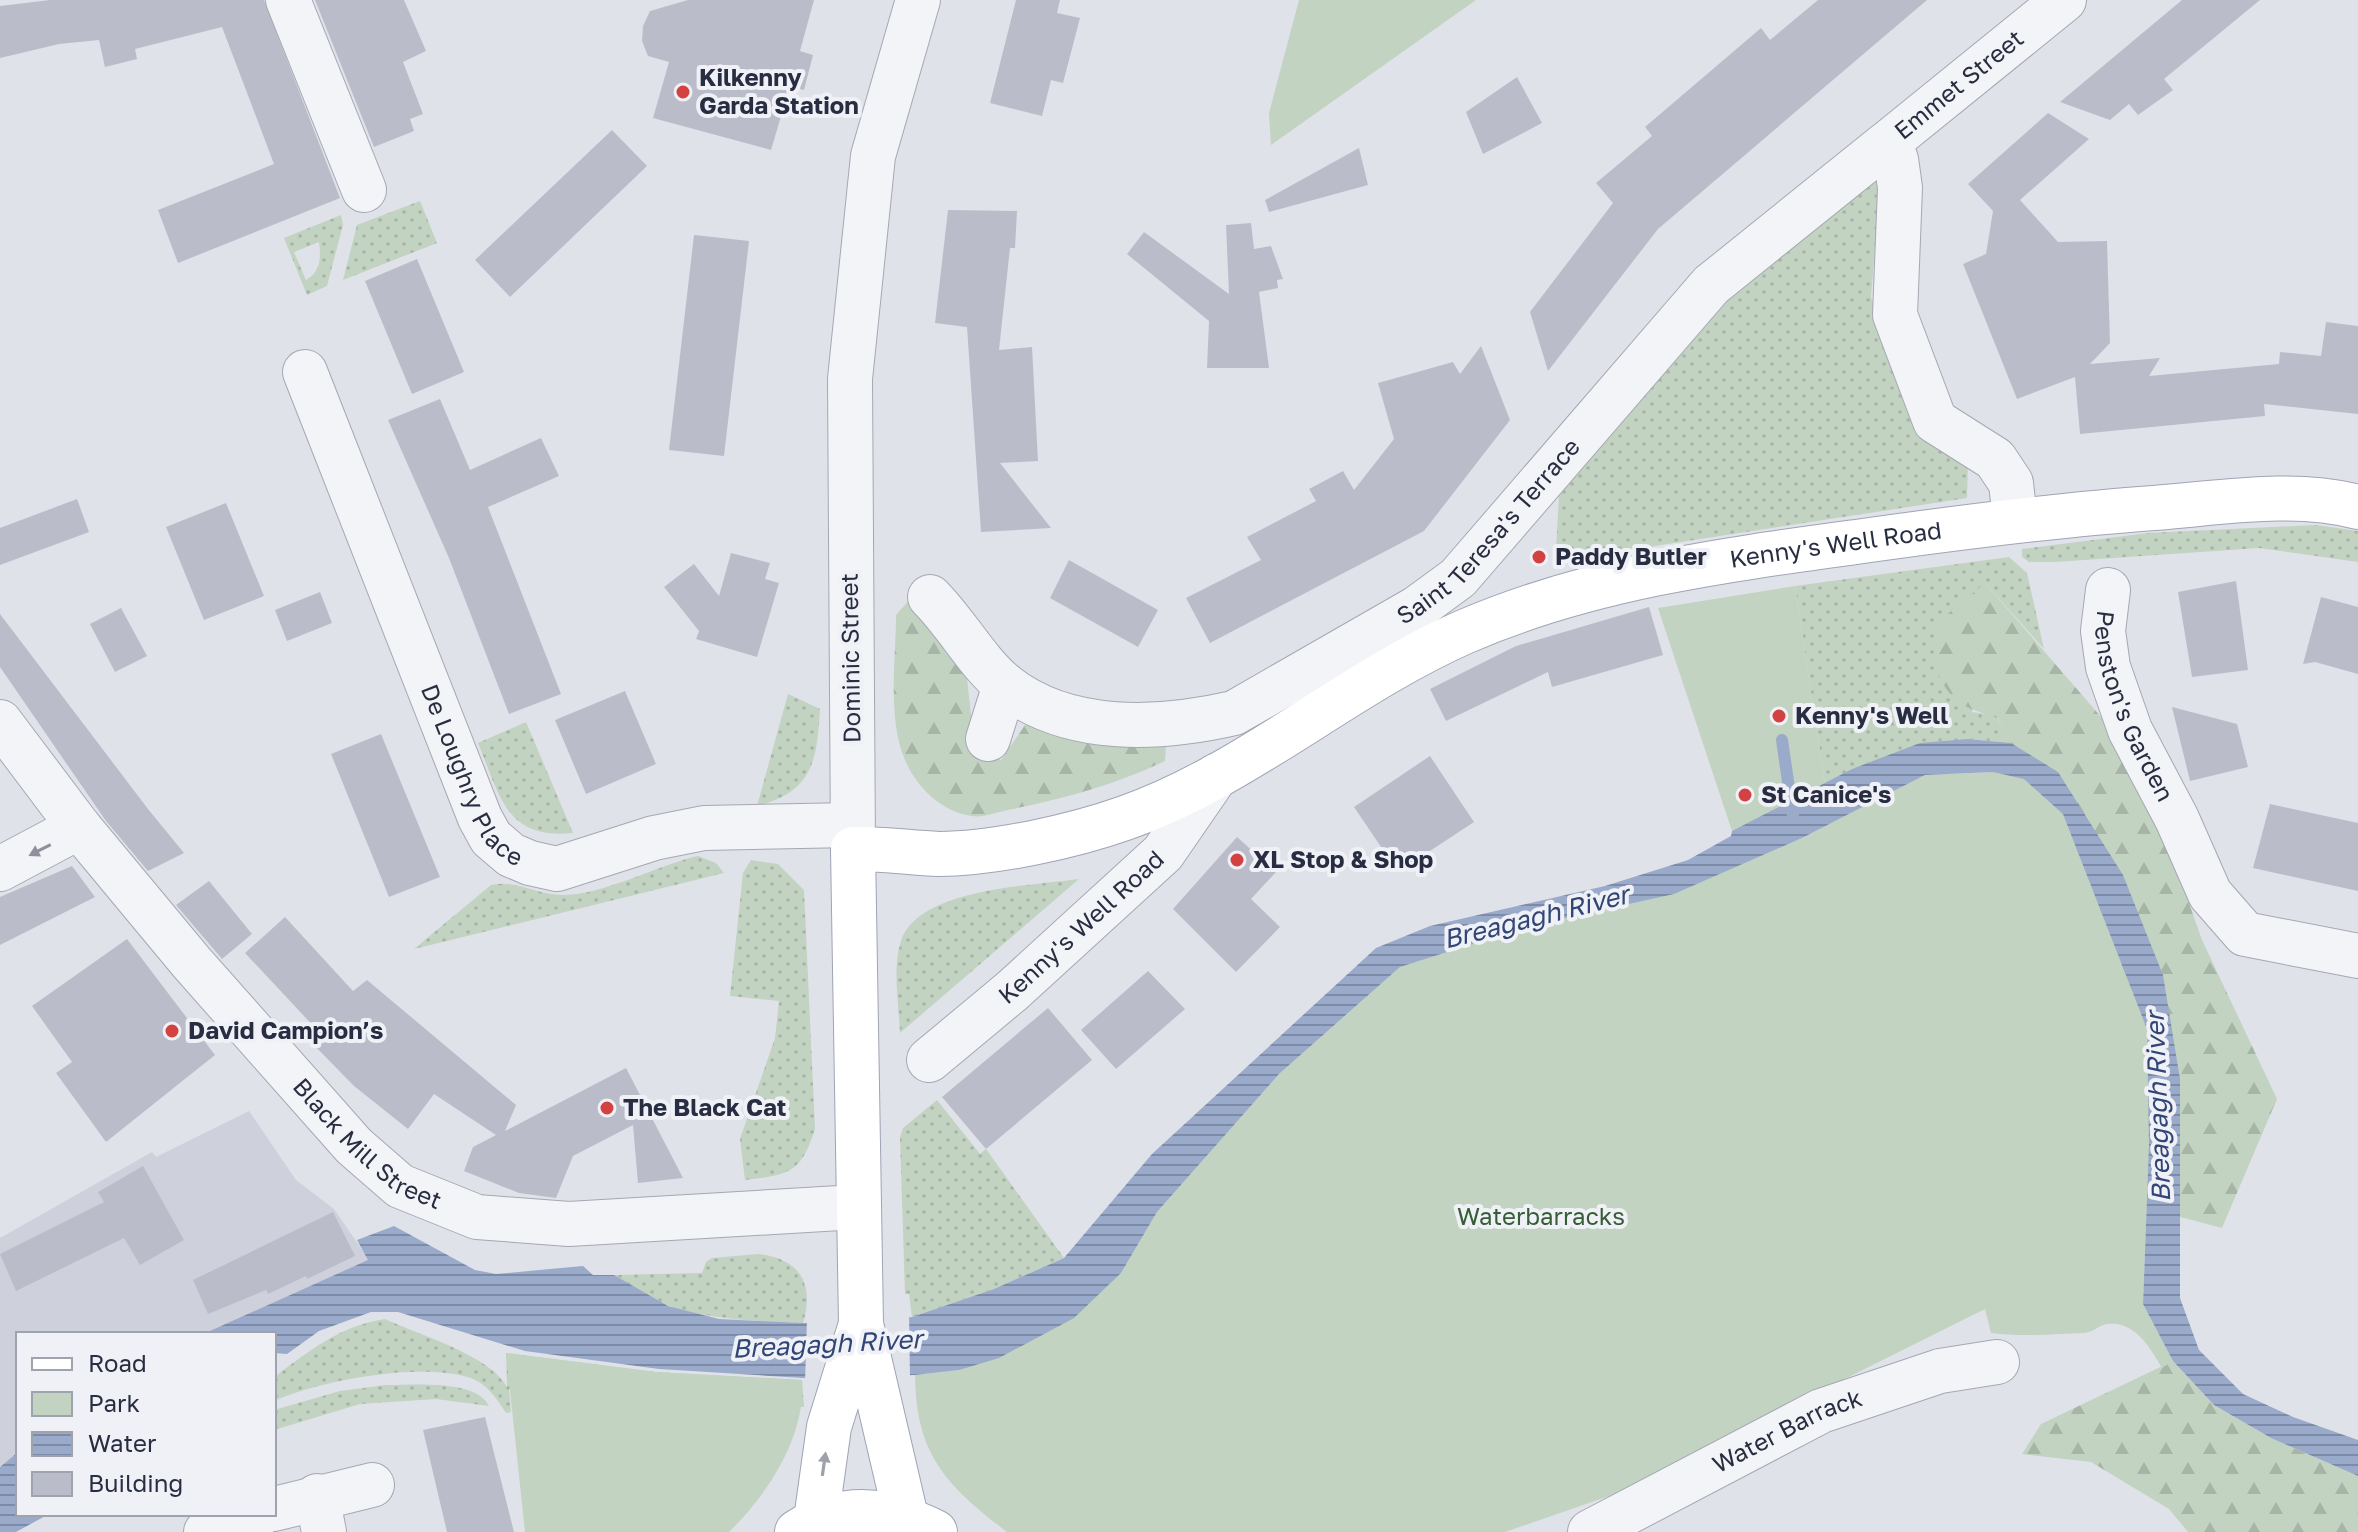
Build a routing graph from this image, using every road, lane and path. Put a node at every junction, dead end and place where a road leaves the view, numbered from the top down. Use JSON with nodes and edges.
{"nodes":[{"id":1,"x":288,"y":0,"type":"edge"},
{"id":2,"x":918,"y":0,"type":"edge"},
{"id":3,"x":2064,"y":0,"type":"edge"},
{"id":4,"x":1885,"y":145,"type":"junction"},
{"id":5,"x":364,"y":190,"type":"dead end"},
{"id":6,"x":305,"y":372,"type":"dead end"},
{"id":7,"x":2358,"y":507,"type":"edge"},
{"id":8,"x":2015,"y":520,"type":"junction"},
{"id":9,"x":2108,"y":590,"type":"dead end"},
{"id":10,"x":930,"y":597,"type":"dead end"},
{"id":11,"x":1005,"y":685,"type":"junction"},
{"id":12,"x":0,"y":722,"type":"edge"},
{"id":13,"x":988,"y":739,"type":"dead end"},
{"id":14,"x":13,"y":765,"type":"edge"},
{"id":15,"x":1216,"y":776,"type":"junction"},
{"id":16,"x":79,"y":827,"type":"junction"},
{"id":17,"x":853,"y":837,"type":"junction"},
{"id":18,"x":0,"y":869,"type":"edge"},
{"id":19,"x":2358,"y":956,"type":"edge"},
{"id":20,"x":929,"y":1060,"type":"dead end"},
{"id":21,"x":857,"y":1207,"type":"junction"},
{"id":22,"x":861,"y":1309,"type":"junction"},
{"id":23,"x":1997,"y":1362,"type":"dead end"},
{"id":24,"x":372,"y":1485,"type":"dead end"},
{"id":25,"x":276,"y":1509,"type":"edge"},
{"id":26,"x":320,"y":1514,"type":"edge"},
{"id":27,"x":254,"y":1516,"type":"edge"},
{"id":28,"x":920,"y":1525,"type":"edge"},
{"id":29,"x":806,"y":1526,"type":"edge"},
{"id":30,"x":206,"y":1532,"type":"edge"},
{"id":31,"x":1590,"y":1532,"type":"edge"}],
"edges":[{"from":1,"to":5,"type":"street"},
{"from":2,"to":17,"type":"street","name":"Dominic Street"},
{"from":3,"to":4,"type":"street","name":"Emmet Street"},
{"from":4,"to":8,"type":"street","name":"Emmet Street"},
{"from":4,"to":11,"type":"street","name":"Saint Teresa's Terrace"},
{"from":6,"to":17,"type":"street","name":"De Loughry Place"},
{"from":7,"to":8,"type":"main road","name":"Kenny's Well Road"},
{"from":8,"to":15,"type":"main road","name":"Kenny's Well Road"},
{"from":9,"to":19,"type":"street","name":"Penston's Garden"},
{"from":10,"to":11,"type":"street","name":"Saint Teresa's Terrace"},
{"from":11,"to":13,"type":"street"},
{"from":12,"to":14,"type":"street","name":"Black Mill Street"},
{"from":14,"to":16,"type":"street","name":"Black Mill Street"},
{"from":15,"to":17,"type":"main road","name":"Kenny's Well Road"},
{"from":15,"to":20,"type":"street","name":"Kenny's Well Road"},
{"from":16,"to":18,"type":"street","one_way":true},
{"from":16,"to":21,"type":"street","name":"Black Mill Street"},
{"from":17,"to":21,"type":"main road","name":"Dominic Street"},
{"from":21,"to":22,"type":"main road","name":"Dominic Street"},
{"from":22,"to":28,"type":"main road","name":"Dominic Street"},
{"from":29,"to":22,"type":"main road","name":"Dominic Street","one_way":true},
{"from":23,"to":31,"type":"street","name":"Water Barrack"},
{"from":24,"to":26,"type":"street"},
{"from":25,"to":26,"type":"street"},
{"from":27,"to":30,"type":"street"},
{"from":28,"to":29,"type":"main road"}]}
